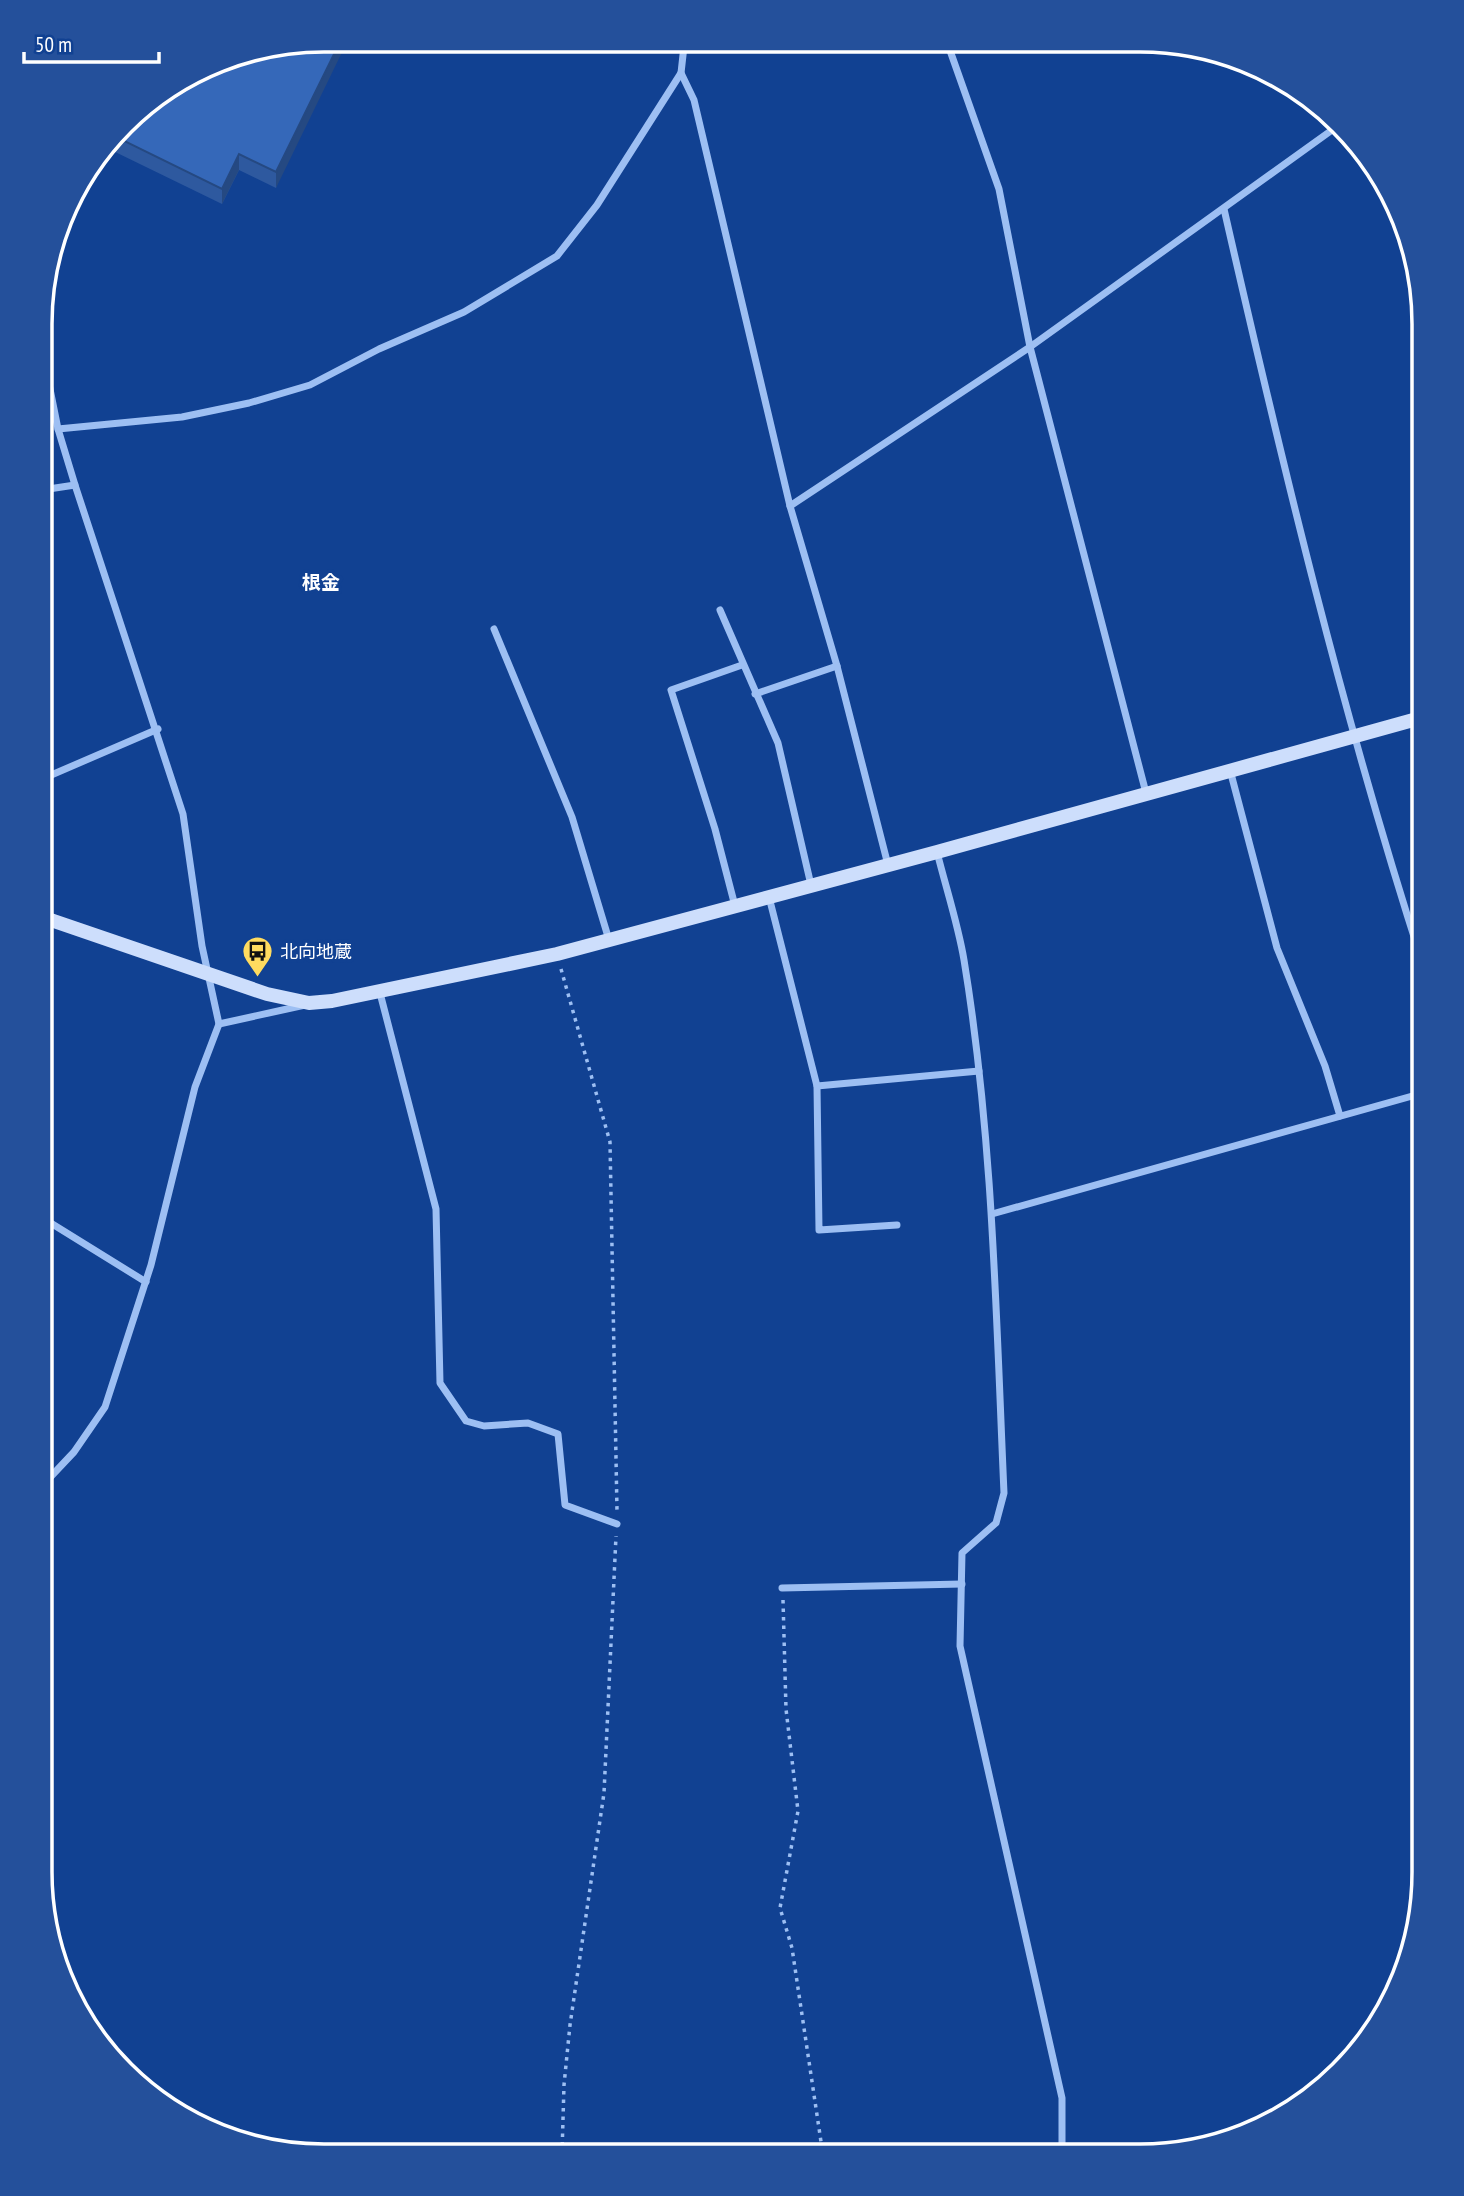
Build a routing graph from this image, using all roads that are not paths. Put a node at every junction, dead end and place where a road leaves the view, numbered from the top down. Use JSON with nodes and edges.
{"nodes":[{"id":1,"x":683,"y":52,"type":"edge"},
{"id":2,"x":951,"y":52,"type":"edge"},
{"id":3,"x":681,"y":73,"type":"junction"},
{"id":4,"x":1331,"y":131,"type":"edge"},
{"id":5,"x":1224,"y":209,"type":"junction"},
{"id":6,"x":1030,"y":347,"type":"junction"},
{"id":7,"x":53,"y":404,"type":"edge"},
{"id":8,"x":58,"y":429,"type":"junction"},
{"id":9,"x":75,"y":485,"type":"junction"},
{"id":10,"x":53,"y":488,"type":"edge"},
{"id":11,"x":790,"y":506,"type":"junction"},
{"id":12,"x":720,"y":610,"type":"dead end"},
{"id":13,"x":494,"y":629,"type":"dead end"},
{"id":14,"x":742,"y":665,"type":"junction"},
{"id":15,"x":837,"y":666,"type":"junction"},
{"id":16,"x":755,"y":694,"type":"junction"},
{"id":17,"x":1412,"y":720,"type":"edge"},
{"id":18,"x":158,"y":729,"type":"junction"},
{"id":19,"x":1356,"y":735,"type":"junction"},
{"id":20,"x":1230,"y":769,"type":"junction"},
{"id":21,"x":53,"y":774,"type":"edge"},
{"id":22,"x":1146,"y":793,"type":"junction"},
{"id":23,"x":937,"y":852,"type":"junction"},
{"id":24,"x":888,"y":866,"type":"junction"},
{"id":25,"x":811,"y":886,"type":"junction"},
{"id":26,"x":769,"y":897,"type":"junction"},
{"id":27,"x":735,"y":906,"type":"junction"},
{"id":28,"x":53,"y":921,"type":"edge"},
{"id":29,"x":1412,"y":927,"type":"edge"},
{"id":30,"x":608,"y":940,"type":"junction"},
{"id":31,"x":207,"y":974,"type":"junction"},
{"id":32,"x":380,"y":993,"type":"junction"},
{"id":33,"x":309,"y":1003,"type":"junction"},
{"id":34,"x":219,"y":1024,"type":"junction"},
{"id":35,"x":979,"y":1070,"type":"junction"},
{"id":36,"x":817,"y":1086,"type":"junction"},
{"id":37,"x":1412,"y":1096,"type":"edge"},
{"id":38,"x":1340,"y":1116,"type":"junction"},
{"id":39,"x":992,"y":1214,"type":"junction"},
{"id":40,"x":53,"y":1224,"type":"edge"},
{"id":41,"x":897,"y":1225,"type":"dead end"},
{"id":42,"x":146,"y":1282,"type":"junction"},
{"id":43,"x":53,"y":1474,"type":"edge"},
{"id":44,"x":617,"y":1524,"type":"road end"},
{"id":45,"x":961,"y":1584,"type":"junction"},
{"id":46,"x":782,"y":1588,"type":"road end"},
{"id":47,"x":1062,"y":2144,"type":"edge"}],
"edges":[{"from":1,"to":3,"type":"street"},
{"from":2,"to":6,"type":"street"},
{"from":3,"to":8,"type":"street"},
{"from":3,"to":11,"type":"street"},
{"from":4,"to":5,"type":"street"},
{"from":5,"to":6,"type":"street"},
{"from":5,"to":19,"type":"street"},
{"from":6,"to":11,"type":"street"},
{"from":6,"to":22,"type":"street"},
{"from":7,"to":8,"type":"street"},
{"from":8,"to":9,"type":"street"},
{"from":9,"to":10,"type":"street"},
{"from":9,"to":18,"type":"street"},
{"from":11,"to":15,"type":"street"},
{"from":12,"to":14,"type":"street"},
{"from":13,"to":30,"type":"street"},
{"from":14,"to":16,"type":"street"},
{"from":14,"to":27,"type":"street"},
{"from":15,"to":16,"type":"street"},
{"from":15,"to":24,"type":"street"},
{"from":16,"to":25,"type":"street"},
{"from":17,"to":19,"type":"street"},
{"from":18,"to":21,"type":"street"},
{"from":18,"to":31,"type":"street"},
{"from":19,"to":20,"type":"street"},
{"from":19,"to":29,"type":"street"},
{"from":20,"to":22,"type":"street"},
{"from":20,"to":38,"type":"street"},
{"from":22,"to":23,"type":"street"},
{"from":23,"to":24,"type":"street"},
{"from":23,"to":35,"type":"street"},
{"from":24,"to":25,"type":"street"},
{"from":25,"to":26,"type":"street"},
{"from":26,"to":27,"type":"street"},
{"from":26,"to":36,"type":"street"},
{"from":27,"to":30,"type":"street"},
{"from":28,"to":31,"type":"street"},
{"from":30,"to":32,"type":"street"},
{"from":31,"to":33,"type":"street"},
{"from":31,"to":34,"type":"street"},
{"from":32,"to":33,"type":"street"},
{"from":32,"to":44,"type":"street"},
{"from":33,"to":34,"type":"street"},
{"from":34,"to":42,"type":"street"},
{"from":35,"to":36,"type":"street"},
{"from":35,"to":39,"type":"street"},
{"from":36,"to":41,"type":"street"},
{"from":37,"to":38,"type":"street"},
{"from":38,"to":39,"type":"street"},
{"from":39,"to":45,"type":"street"},
{"from":40,"to":42,"type":"street"},
{"from":42,"to":43,"type":"street"},
{"from":45,"to":46,"type":"street"},
{"from":45,"to":47,"type":"street"}]}
